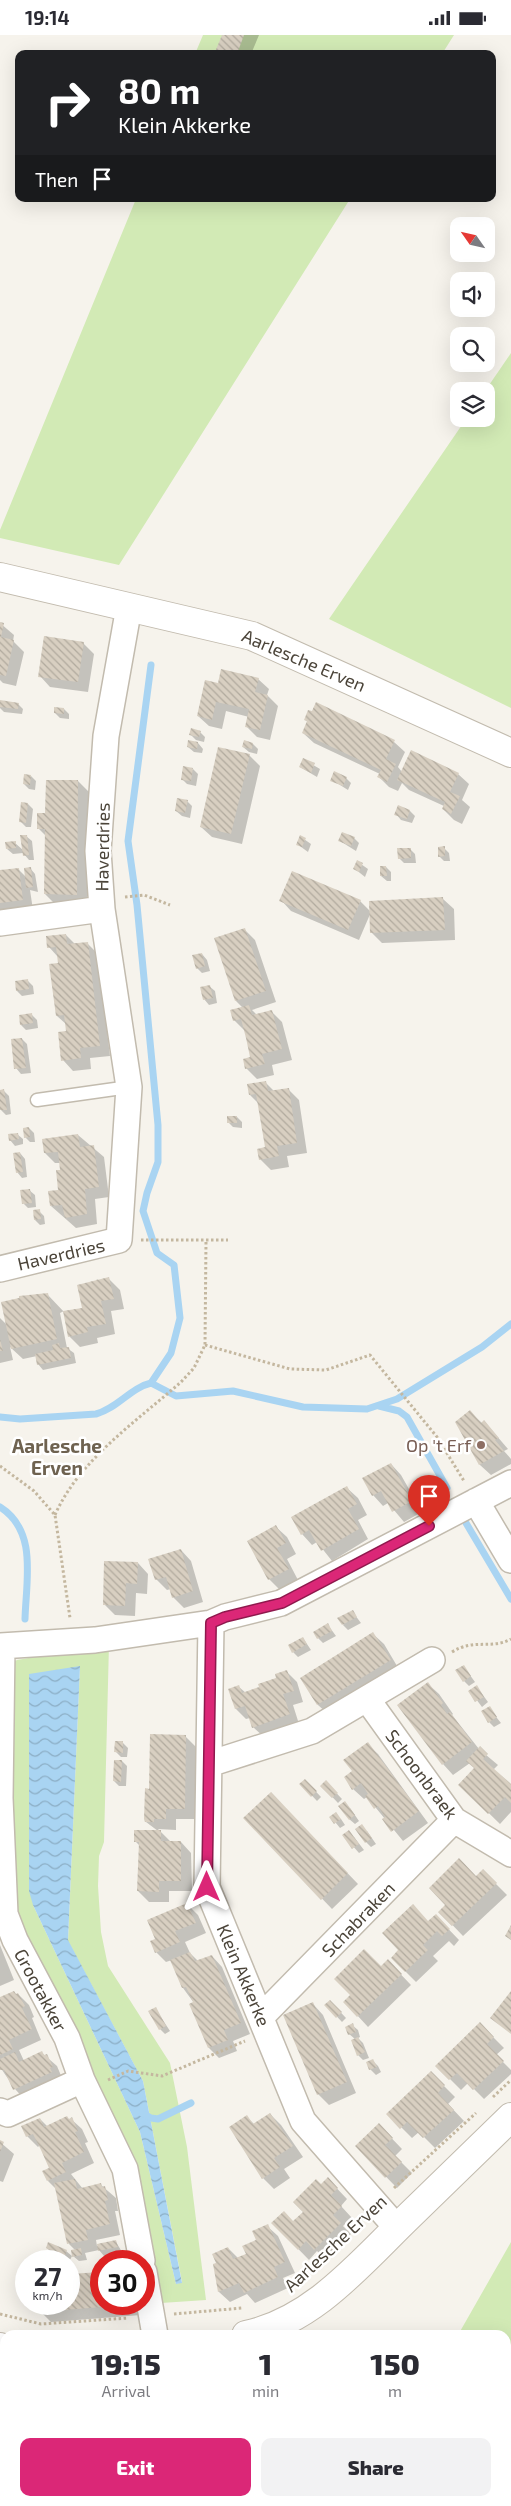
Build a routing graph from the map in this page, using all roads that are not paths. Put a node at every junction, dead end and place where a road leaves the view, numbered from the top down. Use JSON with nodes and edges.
{"nodes":[{"id":1,"x":0,"y":577,"type":"edge"},
{"id":2,"x":129,"y":607,"type":"junction"},
{"id":3,"x":511,"y":753,"type":"edge"},
{"id":4,"x":112,"y":904,"type":"junction"},
{"id":5,"x":0,"y":923,"type":"edge"},
{"id":6,"x":129,"y":1087,"type":"junction"},
{"id":7,"x":37,"y":1099,"type":"dead end"},
{"id":8,"x":0,"y":1269,"type":"edge"},
{"id":9,"x":511,"y":1483,"type":"edge"},
{"id":10,"x":476,"y":1501,"type":"junction"},
{"id":11,"x":511,"y":1560,"type":"edge"},
{"id":12,"x":211,"y":1623,"type":"junction"},
{"id":13,"x":1,"y":1646,"type":"edge"},
{"id":14,"x":432,"y":1660,"type":"dead end"},
{"id":15,"x":367,"y":1699,"type":"junction"},
{"id":16,"x":209,"y":1764,"type":"junction"},
{"id":17,"x":0,"y":1798,"type":"edge"},
{"id":18,"x":454,"y":1820,"type":"junction"},
{"id":19,"x":511,"y":1854,"type":"edge"},
{"id":20,"x":264,"y":2024,"type":"junction"},
{"id":21,"x":94,"y":2081,"type":"junction"},
{"id":22,"x":0,"y":2111,"type":"edge"},
{"id":23,"x":511,"y":2117,"type":"edge"},
{"id":24,"x":397,"y":2228,"type":"junction"},
{"id":25,"x":140,"y":2250,"type":"edge"},
{"id":26,"x":264,"y":2330,"type":"edge"}],
"edges":[{"from":1,"to":2,"type":"street","name":"Aarlesche Erven"},
{"from":2,"to":3,"type":"street","name":"Aarlesche Erven"},
{"from":2,"to":4,"type":"street","name":"Haverdries"},
{"from":4,"to":5,"type":"street"},
{"from":4,"to":6,"type":"street","name":"Haverdries"},
{"from":6,"to":7,"type":"lane"},
{"from":6,"to":8,"type":"street","name":"Haverdries"},
{"from":9,"to":10,"type":"street"},
{"from":10,"to":11,"type":"street"},
{"from":10,"to":12,"type":"street"},
{"from":12,"to":13,"type":"street"},
{"from":12,"to":16,"type":"street","name":"Klein Akkerke"},
{"from":13,"to":17,"type":"street","name":"Grootakker"},
{"from":14,"to":15,"type":"street"},
{"from":15,"to":16,"type":"street"},
{"from":15,"to":18,"type":"street","name":"Schoonbraek"},
{"from":16,"to":20,"type":"street","name":"Klein Akkerke"},
{"from":17,"to":21,"type":"street","name":"Grootakker"},
{"from":18,"to":19,"type":"street","name":"Schoonbraek"},
{"from":18,"to":20,"type":"street","name":"Schabraken"},
{"from":20,"to":24,"type":"street","name":"Klein Akkerke"},
{"from":21,"to":22,"type":"street"},
{"from":21,"to":25,"type":"street","name":"Grootakker"},
{"from":23,"to":24,"type":"street","name":"Aarlesche Erven"},
{"from":24,"to":26,"type":"street","name":"Aarlesche Erven"}]}
